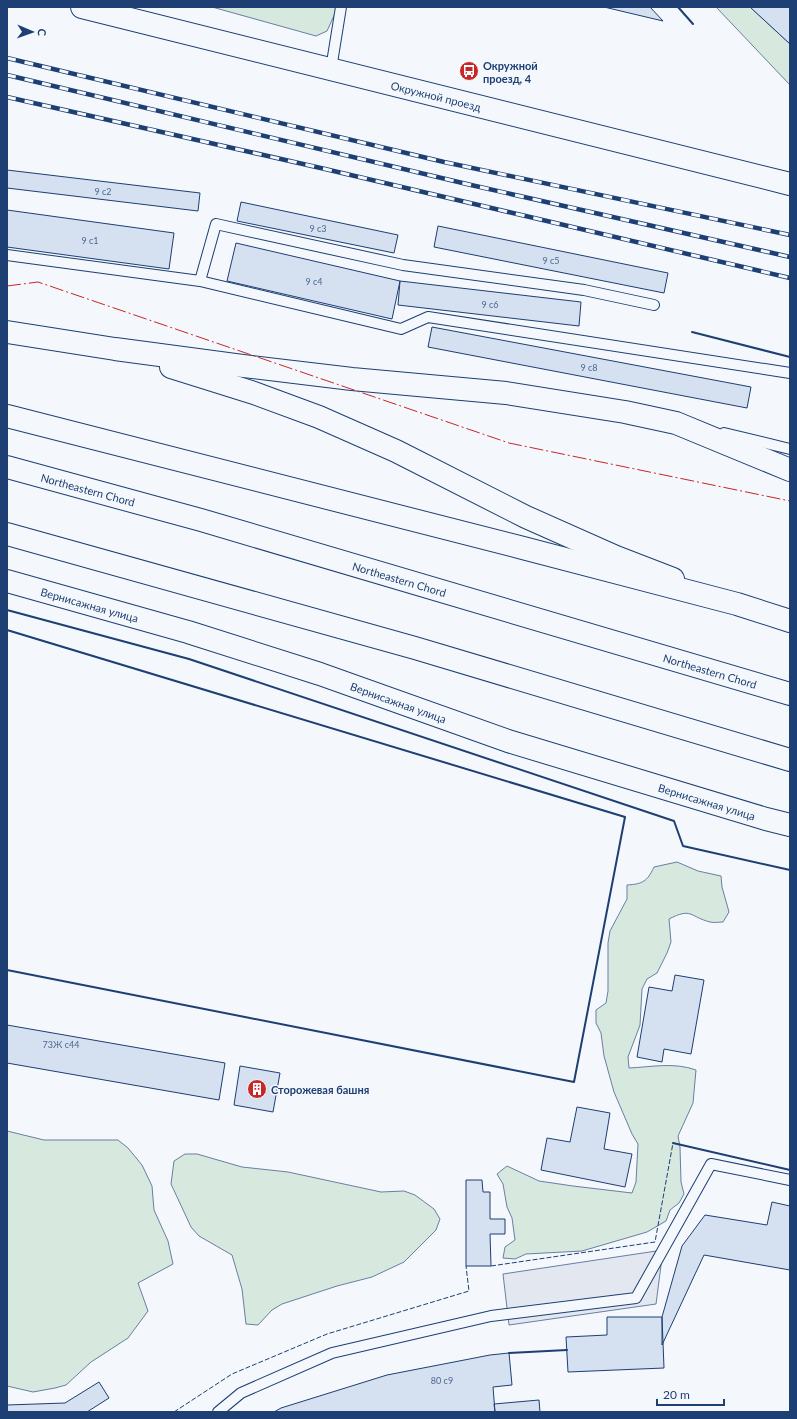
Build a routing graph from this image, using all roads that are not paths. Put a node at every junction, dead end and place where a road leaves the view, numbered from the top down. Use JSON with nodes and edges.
{"nodes":[{"id":1,"x":82,"y":7,"type":"edge"},
{"id":2,"x":341,"y":7,"type":"edge"},
{"id":3,"x":331,"y":69,"type":"junction"},
{"id":4,"x":790,"y":184,"type":"edge"},
{"id":5,"x":7,"y":255,"type":"edge"},
{"id":6,"x":200,"y":282,"type":"junction"},
{"id":7,"x":654,"y":305,"type":"dead end"},
{"id":8,"x":7,"y":332,"type":"edge"},
{"id":9,"x":115,"y":349,"type":"junction"},
{"id":10,"x":790,"y":373,"type":"edge"},
{"id":11,"x":7,"y":416,"type":"edge"},
{"id":12,"x":676,"y":423,"type":"junction"},
{"id":13,"x":790,"y":448,"type":"edge"},
{"id":14,"x":7,"y":467,"type":"edge"},
{"id":15,"x":790,"y":470,"type":"edge"},
{"id":16,"x":7,"y":534,"type":"edge"},
{"id":17,"x":7,"y":581,"type":"edge"},
{"id":18,"x":737,"y":604,"type":"junction"},
{"id":19,"x":790,"y":621,"type":"edge"},
{"id":20,"x":790,"y":694,"type":"edge"},
{"id":21,"x":790,"y":760,"type":"edge"},
{"id":22,"x":790,"y":825,"type":"edge"},
{"id":23,"x":790,"y":1180,"type":"edge"},
{"id":24,"x":218,"y":1412,"type":"edge"}],
"edges":[{"from":1,"to":3,"type":"street","name":"Окружной проезд"},
{"from":2,"to":3,"type":"lane"},
{"from":3,"to":4,"type":"street","name":"Окружной проезд"},
{"from":5,"to":6,"type":"lane"},
{"from":6,"to":7,"type":"lane"},
{"from":6,"to":10,"type":"lane"},
{"from":8,"to":9,"type":"street"},
{"from":9,"to":12,"type":"street"},
{"from":9,"to":18,"type":"street"},
{"from":11,"to":18,"type":"street"},
{"from":12,"to":13,"type":"lane"},
{"from":12,"to":15,"type":"street"},
{"from":14,"to":20,"type":"street","name":"Northeastern Chord"},
{"from":16,"to":21,"type":"street"},
{"from":17,"to":22,"type":"street","name":"Вернисажная улица"},
{"from":18,"to":19,"type":"street"},
{"from":23,"to":24,"type":"lane"}]}
